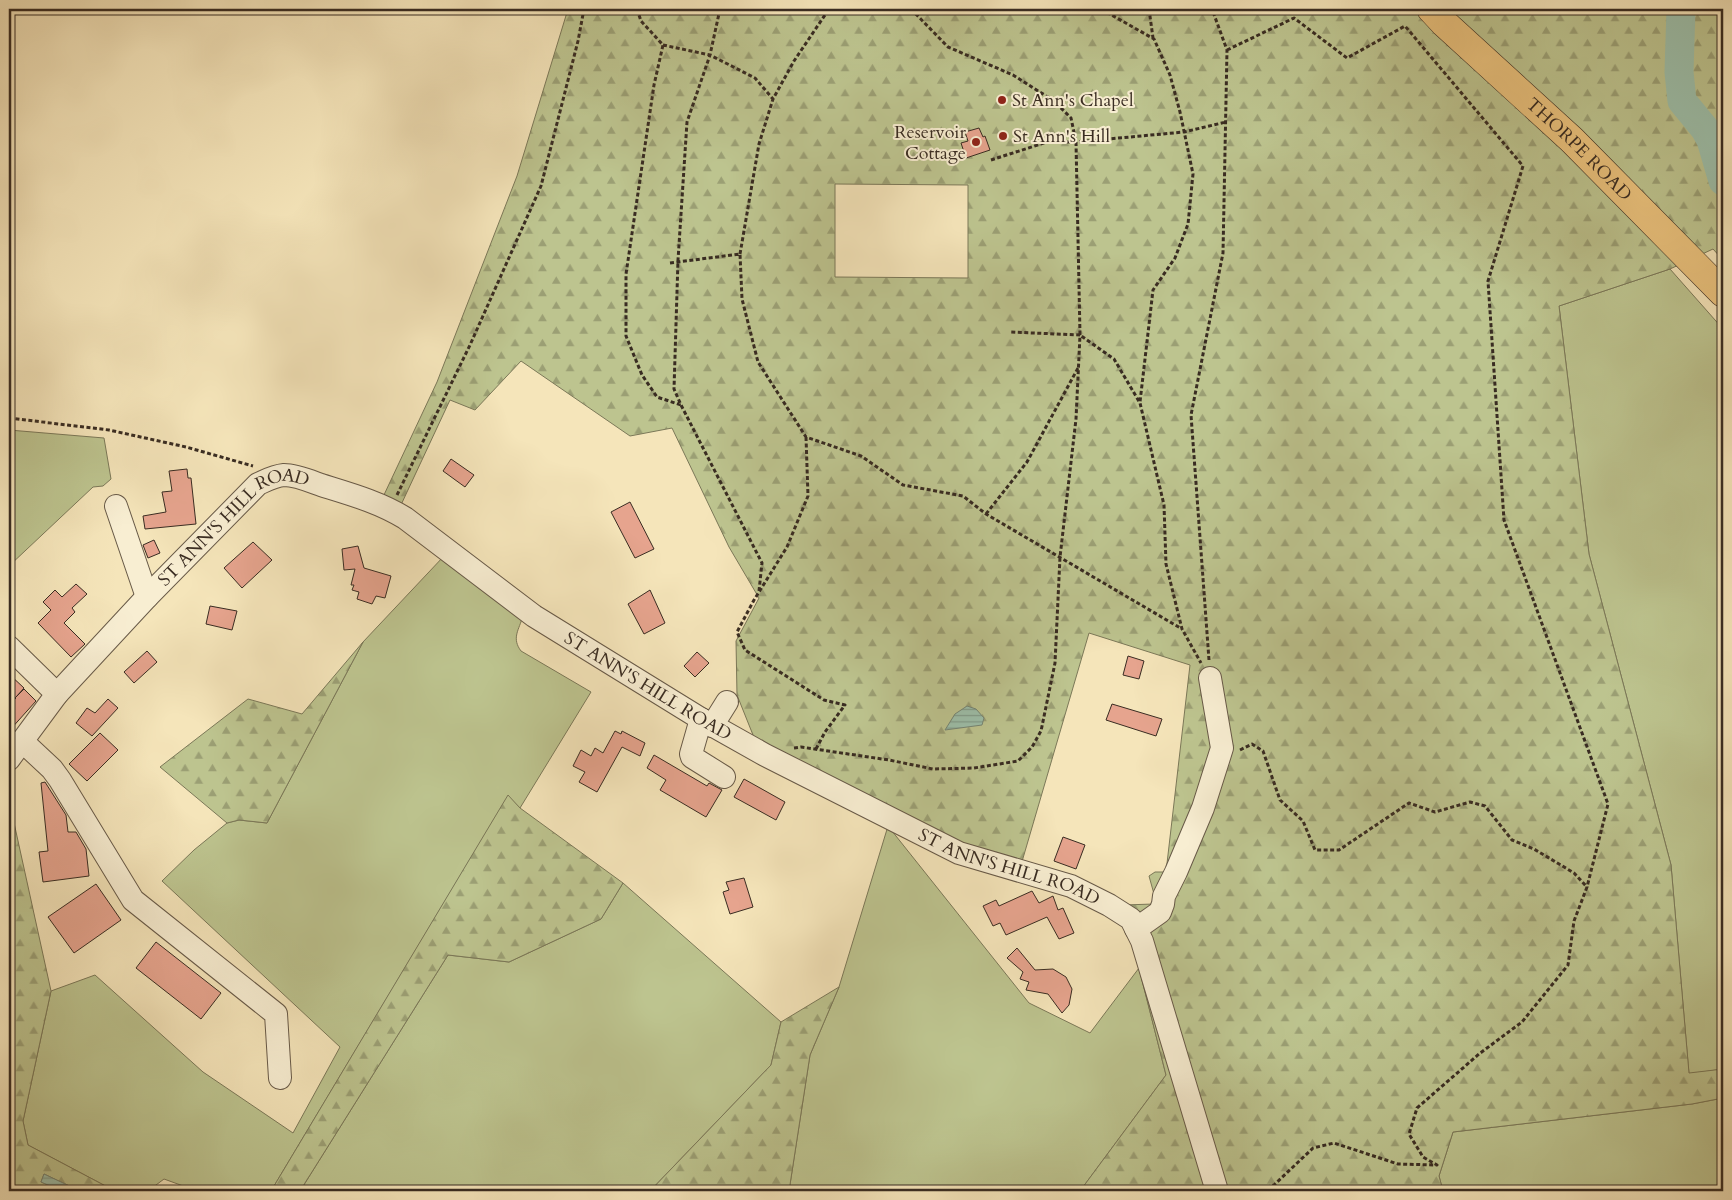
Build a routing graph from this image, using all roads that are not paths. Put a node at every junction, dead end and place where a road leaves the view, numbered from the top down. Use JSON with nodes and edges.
{"nodes":[{"id":1,"x":1431,"y":9,"type":"edge"},
{"id":2,"x":1723,"y":294,"type":"edge"},
{"id":3,"x":116,"y":506,"type":"dead end"},
{"id":4,"x":147,"y":597,"type":"junction"},
{"id":5,"x":10,"y":651,"type":"edge"},
{"id":6,"x":1210,"y":678,"type":"road end"},
{"id":7,"x":58,"y":694,"type":"junction"},
{"id":8,"x":727,"y":702,"type":"dead end"},
{"id":9,"x":706,"y":723,"type":"junction"},
{"id":10,"x":22,"y":741,"type":"junction"},
{"id":11,"x":9,"y":759,"type":"edge"},
{"id":12,"x":724,"y":777,"type":"dead end"},
{"id":13,"x":1136,"y":929,"type":"junction"},
{"id":14,"x":280,"y":1078,"type":"dead end"},
{"id":15,"x":1217,"y":1191,"type":"edge"}],
"edges":[{"from":1,"to":2,"type":"main road","name":"THORPE ROAD"},
{"from":3,"to":4,"type":"street"},
{"from":4,"to":7,"type":"street","name":"ST ANN'S HILL ROAD"},
{"from":4,"to":9,"type":"street","name":"ST ANN'S HILL ROAD"},
{"from":5,"to":7,"type":"street"},
{"from":6,"to":13,"type":"street"},
{"from":7,"to":10,"type":"street","name":"ST ANN'S HILL ROAD"},
{"from":8,"to":9,"type":"street"},
{"from":9,"to":12,"type":"street"},
{"from":9,"to":13,"type":"street","name":"ST ANN'S HILL ROAD"},
{"from":10,"to":11,"type":"street","name":"ST ANN'S HILL ROAD"},
{"from":10,"to":14,"type":"street"},
{"from":13,"to":15,"type":"street","name":"ST ANN'S HILL ROAD"}]}
